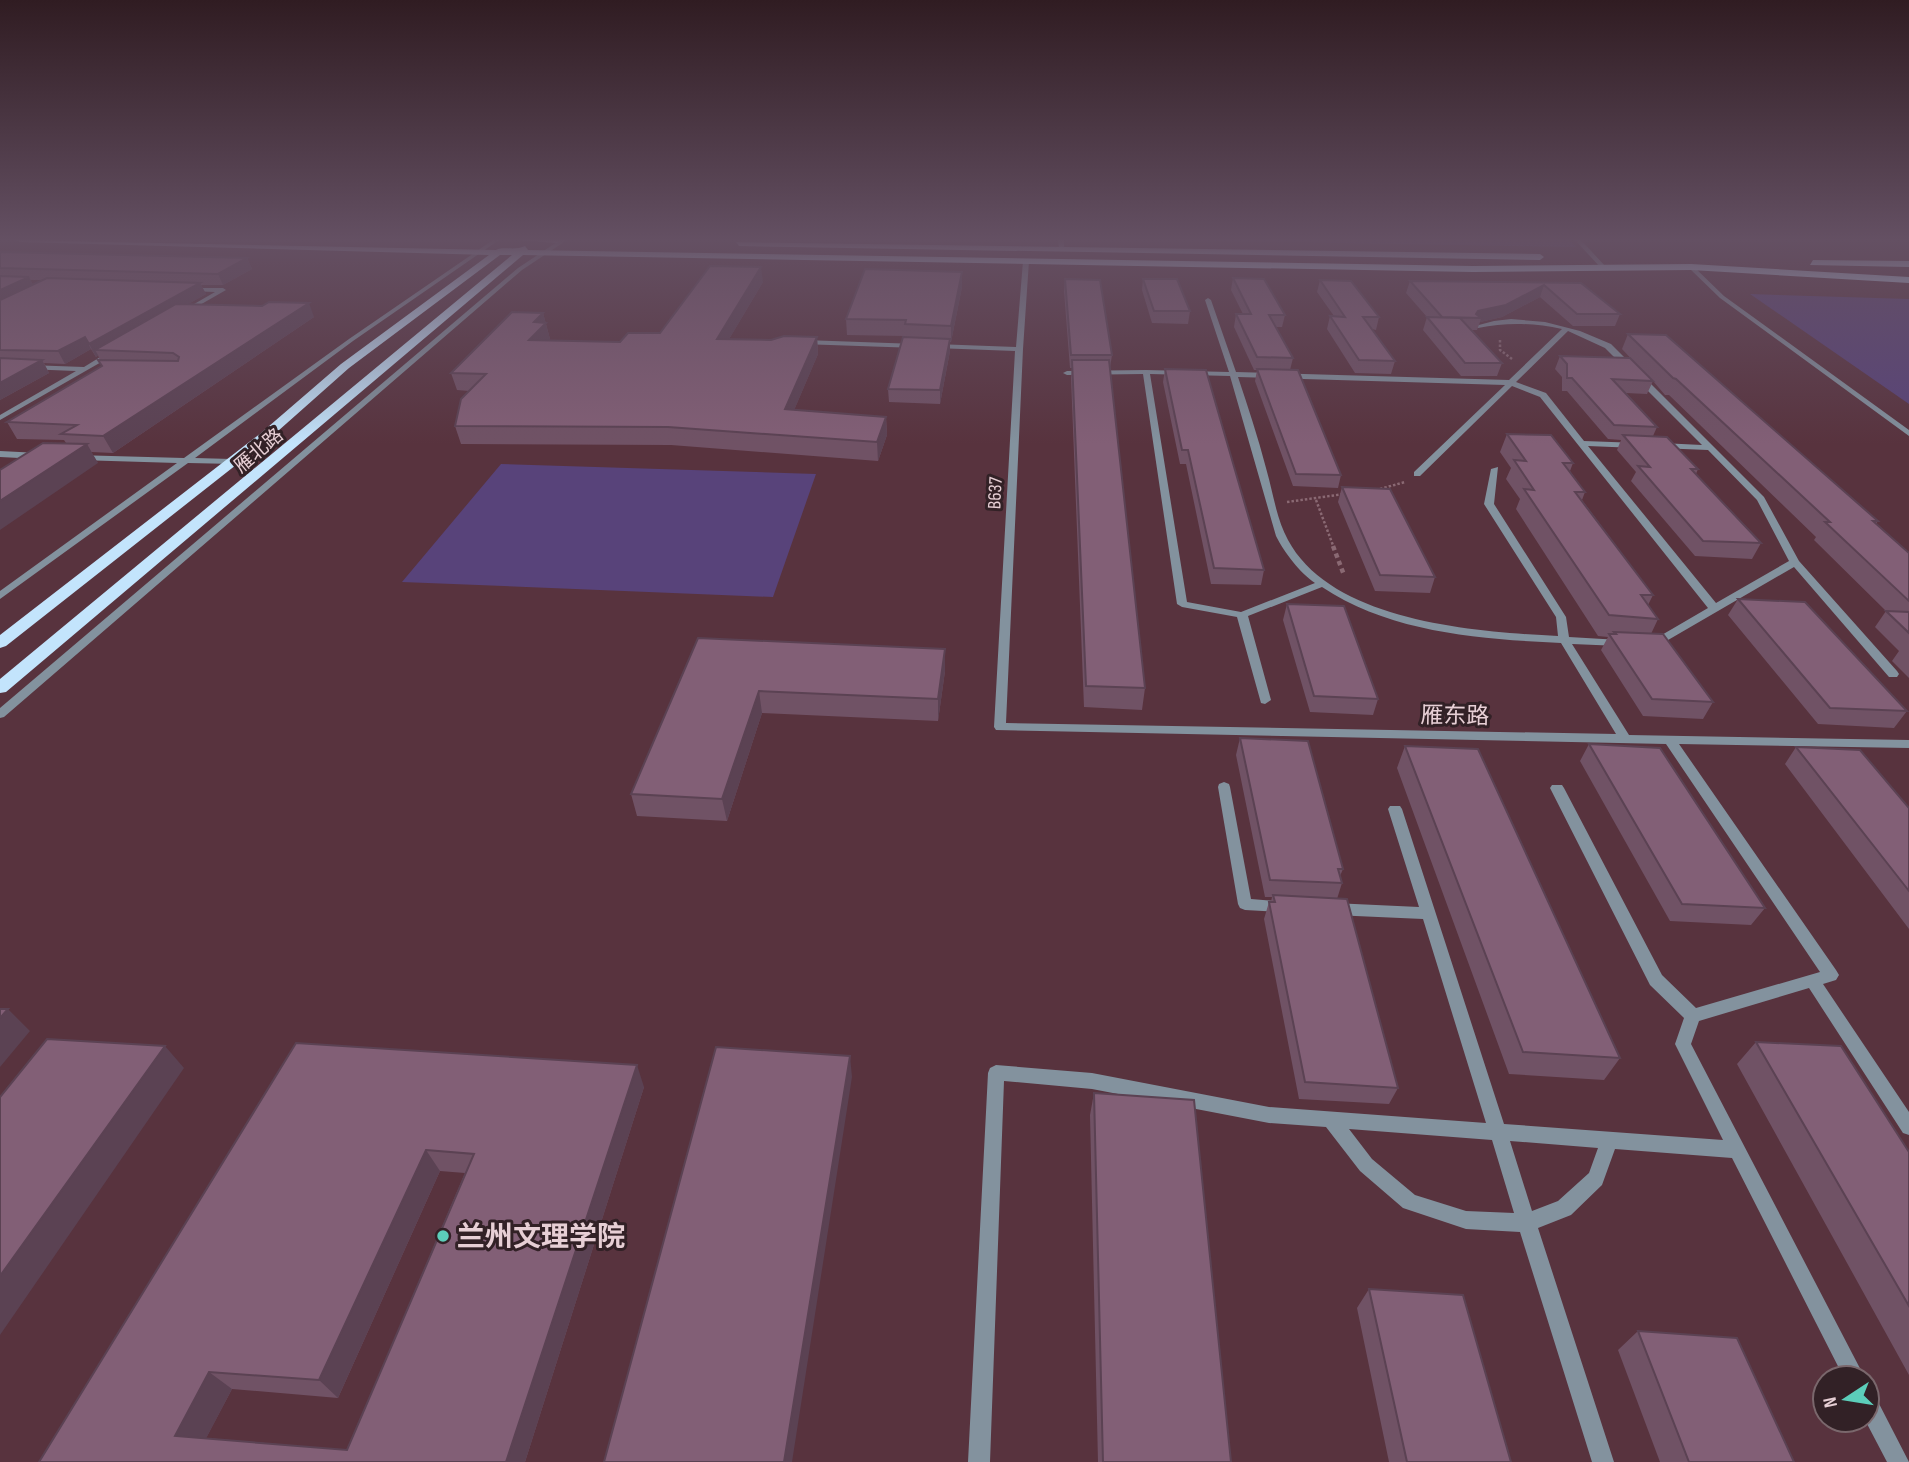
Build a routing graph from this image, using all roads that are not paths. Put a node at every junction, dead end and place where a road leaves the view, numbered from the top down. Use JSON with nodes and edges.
{"nodes":[{"id":1,"x":190,"y":308,"type":"edge"},
{"id":2,"x":396,"y":308,"type":"edge"},
{"id":3,"x":418,"y":308,"type":"edge"},
{"id":4,"x":454,"y":308,"type":"edge"},
{"id":5,"x":474,"y":308,"type":"edge"},
{"id":6,"x":1022,"y":308,"type":"edge"},
{"id":7,"x":1211,"y":308,"type":"edge"},
{"id":8,"x":1737,"y":308,"type":"edge"},
{"id":9,"x":177,"y":316,"type":"edge"},
{"id":10,"x":1478,"y":326,"type":"edge"},
{"id":11,"x":1566,"y":329,"type":"junction"},
{"id":12,"x":804,"y":342,"type":"edge"},
{"id":13,"x":120,"y":349,"type":"edge"},
{"id":14,"x":1018,"y":349,"type":"junction"},
{"id":15,"x":0,"y":366,"type":"edge"},
{"id":16,"x":86,"y":369,"type":"junction"},
{"id":17,"x":99,"y":369,"type":"edge"},
{"id":18,"x":1146,"y":372,"type":"junction"},
{"id":19,"x":1068,"y":373,"type":"edge"},
{"id":20,"x":1234,"y":375,"type":"junction"},
{"id":21,"x":1512,"y":383,"type":"junction"},
{"id":22,"x":0,"y":418,"type":"edge"},
{"id":23,"x":1909,"y":434,"type":"edge"},
{"id":24,"x":1582,"y":443,"type":"junction"},
{"id":25,"x":1710,"y":448,"type":"junction"},
{"id":26,"x":0,"y":454,"type":"edge"},
{"id":27,"x":50,"y":456,"type":"edge"},
{"id":28,"x":63,"y":456,"type":"edge"},
{"id":29,"x":187,"y":460,"type":"junction"},
{"id":30,"x":232,"y":462,"type":"junction"},
{"id":31,"x":1494,"y":469,"type":"dead end"},
{"id":32,"x":1417,"y":474,"type":"road end"},
{"id":33,"x":1795,"y":562,"type":"junction"},
{"id":34,"x":1323,"y":583,"type":"junction"},
{"id":35,"x":0,"y":596,"type":"edge"},
{"id":36,"x":1715,"y":609,"type":"junction"},
{"id":37,"x":1242,"y":615,"type":"junction"},
{"id":38,"x":1564,"y":639,"type":"junction"},
{"id":39,"x":0,"y":643,"type":"edge"},
{"id":40,"x":1628,"y":644,"type":"edge"},
{"id":41,"x":1641,"y":645,"type":"edge"},
{"id":42,"x":1893,"y":674,"type":"dead end"},
{"id":43,"x":0,"y":688,"type":"edge"},
{"id":44,"x":1265,"y":700,"type":"dead end"},
{"id":45,"x":0,"y":714,"type":"edge"},
{"id":46,"x":1000,"y":727,"type":"joint"},
{"id":47,"x":1625,"y":739,"type":"junction"},
{"id":48,"x":1670,"y":740,"type":"junction"},
{"id":49,"x":1909,"y":744,"type":"edge"},
{"id":50,"x":1224,"y":787,"type":"dead end"},
{"id":51,"x":1557,"y":788,"type":"dead end"},
{"id":52,"x":1395,"y":809,"type":"dead end"},
{"id":53,"x":1297,"y":907,"type":"edge"},
{"id":54,"x":1323,"y":908,"type":"edge"},
{"id":55,"x":1428,"y":913,"type":"junction"},
{"id":56,"x":1812,"y":980,"type":"junction"},
{"id":57,"x":1693,"y":1016,"type":"junction"},
{"id":58,"x":1331,"y":1120,"type":"junction"},
{"id":59,"x":1909,"y":1127,"type":"edge"},
{"id":60,"x":1498,"y":1133,"type":"junction"},
{"id":61,"x":1609,"y":1141,"type":"junction"},
{"id":62,"x":1738,"y":1150,"type":"junction"},
{"id":63,"x":1527,"y":1223,"type":"junction"},
{"id":64,"x":1848,"y":1364,"type":"edge"},
{"id":65,"x":1881,"y":1428,"type":"edge"},
{"id":66,"x":979,"y":1462,"type":"edge"},
{"id":67,"x":1603,"y":1462,"type":"edge"},
{"id":68,"x":1899,"y":1462,"type":"edge"}],
"edges":[{"from":1,"to":9,"type":"street"},
{"from":2,"to":29,"type":"street"},
{"from":3,"to":30,"type":"main road","name":"雁北路"},
{"from":4,"to":43,"type":"main road","name":"雁北路"},
{"from":5,"to":45,"type":"street"},
{"from":6,"to":14,"type":"street","name":"B637"},
{"from":7,"to":20,"type":"street"},
{"from":8,"to":23,"type":"street"},
{"from":10,"to":11,"type":"street"},
{"from":11,"to":21,"type":"street"},
{"from":11,"to":25,"type":"street"},
{"from":12,"to":14,"type":"street"},
{"from":13,"to":16,"type":"street"},
{"from":14,"to":46,"type":"street","name":"B637"},
{"from":15,"to":16,"type":"street"},
{"from":16,"to":17,"type":"street"},
{"from":16,"to":22,"type":"street"},
{"from":18,"to":19,"type":"street"},
{"from":18,"to":20,"type":"street"},
{"from":18,"to":37,"type":"street"},
{"from":20,"to":21,"type":"street"},
{"from":20,"to":34,"type":"street"},
{"from":21,"to":24,"type":"street"},
{"from":21,"to":32,"type":"street"},
{"from":24,"to":25,"type":"street"},
{"from":24,"to":36,"type":"street"},
{"from":25,"to":33,"type":"street"},
{"from":26,"to":27,"type":"street"},
{"from":28,"to":29,"type":"street"},
{"from":29,"to":30,"type":"street"},
{"from":29,"to":35,"type":"street"},
{"from":30,"to":39,"type":"main road","name":"雁北路"},
{"from":31,"to":38,"type":"street"},
{"from":33,"to":36,"type":"street"},
{"from":33,"to":42,"type":"street"},
{"from":34,"to":37,"type":"street"},
{"from":34,"to":38,"type":"street"},
{"from":36,"to":41,"type":"street"},
{"from":37,"to":44,"type":"street"},
{"from":38,"to":40,"type":"street"},
{"from":38,"to":47,"type":"street"},
{"from":46,"to":47,"type":"street","name":"雁东路"},
{"from":47,"to":48,"type":"street","name":"雁东路"},
{"from":48,"to":49,"type":"street","name":"雁东路"},
{"from":48,"to":56,"type":"street"},
{"from":50,"to":53,"type":"street"},
{"from":51,"to":57,"type":"street"},
{"from":52,"to":55,"type":"street"},
{"from":54,"to":55,"type":"street"},
{"from":55,"to":60,"type":"street"},
{"from":56,"to":57,"type":"street"},
{"from":56,"to":59,"type":"street"},
{"from":57,"to":62,"type":"street"},
{"from":58,"to":60,"type":"street"},
{"from":58,"to":63,"type":"street"},
{"from":58,"to":66,"type":"street"},
{"from":60,"to":61,"type":"street"},
{"from":60,"to":63,"type":"street"},
{"from":61,"to":62,"type":"street"},
{"from":61,"to":63,"type":"street"},
{"from":62,"to":64,"type":"street"},
{"from":63,"to":67,"type":"street"},
{"from":65,"to":68,"type":"street"}]}
